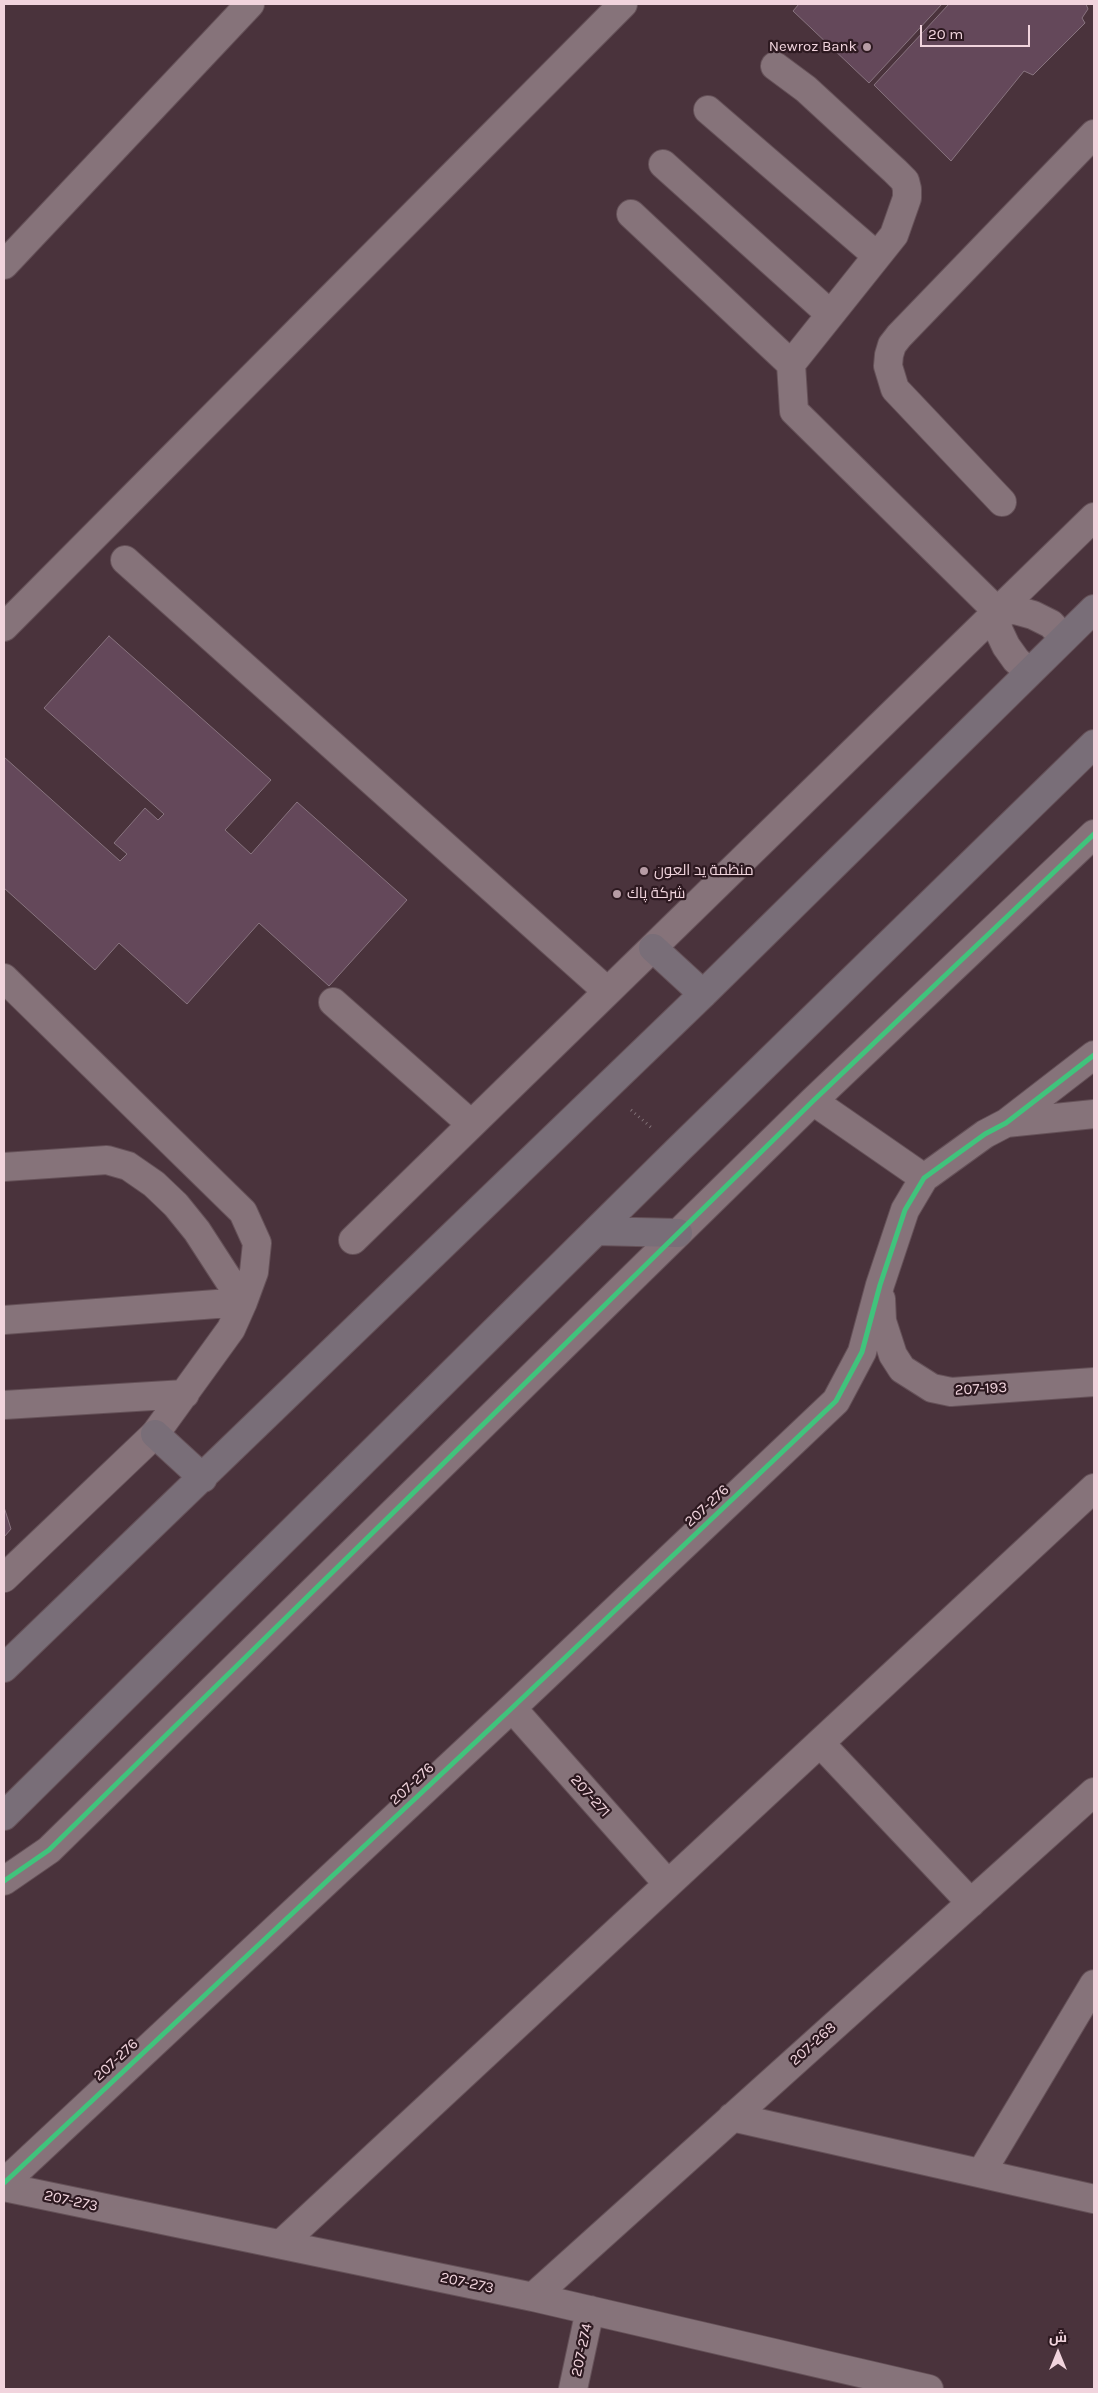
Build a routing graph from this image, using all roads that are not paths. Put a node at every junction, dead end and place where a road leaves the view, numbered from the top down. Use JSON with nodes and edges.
{"nodes":[{"id":1,"x":250,"y":4,"type":"edge"},
{"id":2,"x":623,"y":4,"type":"edge"},
{"id":3,"x":775,"y":66,"type":"dead end"},
{"id":4,"x":708,"y":110,"type":"dead end"},
{"id":5,"x":1094,"y":134,"type":"edge"},
{"id":6,"x":663,"y":164,"type":"dead end"},
{"id":7,"x":631,"y":214,"type":"dead end"},
{"id":8,"x":877,"y":256,"type":"junction"},
{"id":9,"x":4,"y":265,"type":"edge"},
{"id":10,"x":830,"y":314,"type":"junction"},
{"id":11,"x":791,"y":364,"type":"junction"},
{"id":12,"x":1002,"y":502,"type":"dead end"},
{"id":13,"x":1094,"y":517,"type":"edge"},
{"id":14,"x":125,"y":560,"type":"dead end"},
{"id":15,"x":1094,"y":609,"type":"edge"},
{"id":16,"x":997,"y":611,"type":"junction"},
{"id":17,"x":6,"y":619,"type":"edge"},
{"id":18,"x":1064,"y":638,"type":"junction"},
{"id":19,"x":1029,"y":672,"type":"junction"},
{"id":20,"x":1094,"y":744,"type":"edge"},
{"id":21,"x":1094,"y":834,"type":"edge"},
{"id":22,"x":653,"y":948,"type":"junction"},
{"id":23,"x":4,"y":978,"type":"edge"},
{"id":24,"x":607,"y":991,"type":"junction"},
{"id":25,"x":703,"y":994,"type":"junction"},
{"id":26,"x":333,"y":1002,"type":"dead end"},
{"id":27,"x":1094,"y":1055,"type":"edge"},
{"id":28,"x":813,"y":1101,"type":"junction"},
{"id":29,"x":1094,"y":1114,"type":"edge"},
{"id":30,"x":1006,"y":1122,"type":"junction"},
{"id":31,"x":472,"y":1124,"type":"junction"},
{"id":32,"x":4,"y":1167,"type":"edge"},
{"id":33,"x":924,"y":1178,"type":"junction"},
{"id":34,"x":596,"y":1231,"type":"junction"},
{"id":35,"x":678,"y":1233,"type":"junction"},
{"id":36,"x":353,"y":1240,"type":"dead end"},
{"id":37,"x":880,"y":1285,"type":"junction"},
{"id":38,"x":244,"y":1302,"type":"junction"},
{"id":39,"x":4,"y":1320,"type":"edge"},
{"id":40,"x":1094,"y":1382,"type":"edge"},
{"id":41,"x":185,"y":1394,"type":"junction"},
{"id":42,"x":4,"y":1405,"type":"edge"},
{"id":43,"x":155,"y":1434,"type":"junction"},
{"id":44,"x":203,"y":1478,"type":"junction"},
{"id":45,"x":1094,"y":1488,"type":"edge"},
{"id":46,"x":4,"y":1578,"type":"edge"},
{"id":47,"x":4,"y":1668,"type":"edge"},
{"id":48,"x":512,"y":1708,"type":"junction"},
{"id":49,"x":820,"y":1743,"type":"junction"},
{"id":50,"x":1094,"y":1792,"type":"edge"},
{"id":51,"x":4,"y":1816,"type":"edge"},
{"id":52,"x":4,"y":1881,"type":"edge"},
{"id":53,"x":668,"y":1884,"type":"junction"},
{"id":54,"x":971,"y":1903,"type":"junction"},
{"id":55,"x":1094,"y":1984,"type":"edge"},
{"id":56,"x":732,"y":2117,"type":"junction"},
{"id":57,"x":981,"y":2173,"type":"junction"},
{"id":58,"x":4,"y":2183,"type":"edge"},
{"id":59,"x":4,"y":2187,"type":"edge"},
{"id":60,"x":1094,"y":2199,"type":"edge"},
{"id":61,"x":281,"y":2244,"type":"junction"},
{"id":62,"x":532,"y":2296,"type":"junction"},
{"id":63,"x":590,"y":2310,"type":"junction"},
{"id":64,"x":573,"y":2389,"type":"edge"},
{"id":65,"x":929,"y":2389,"type":"edge"}],
"edges":[{"from":1,"to":9,"type":"street"},
{"from":2,"to":17,"type":"street"},
{"from":3,"to":8,"type":"street"},
{"from":4,"to":8,"type":"street"},
{"from":5,"to":12,"type":"street"},
{"from":6,"to":10,"type":"street"},
{"from":7,"to":11,"type":"street"},
{"from":8,"to":10,"type":"street"},
{"from":10,"to":11,"type":"street"},
{"from":11,"to":16,"type":"street"},
{"from":13,"to":16,"type":"street"},
{"from":14,"to":24,"type":"street"},
{"from":15,"to":18,"type":"main road"},
{"from":16,"to":18,"type":"street"},
{"from":16,"to":19,"type":"street"},
{"from":16,"to":22,"type":"street"},
{"from":18,"to":19,"type":"main road"},
{"from":19,"to":25,"type":"main road"},
{"from":20,"to":34,"type":"main road"},
{"from":21,"to":28,"type":"street"},
{"from":22,"to":24,"type":"street"},
{"from":22,"to":25,"type":"main road"},
{"from":23,"to":38,"type":"street"},
{"from":24,"to":31,"type":"street"},
{"from":25,"to":44,"type":"main road"},
{"from":26,"to":31,"type":"street"},
{"from":27,"to":30,"type":"street"},
{"from":28,"to":33,"type":"street"},
{"from":28,"to":35,"type":"street"},
{"from":29,"to":30,"type":"street"},
{"from":30,"to":33,"type":"street"},
{"from":31,"to":36,"type":"street"},
{"from":32,"to":38,"type":"street"},
{"from":33,"to":37,"type":"street","name":"207-276"},
{"from":34,"to":35,"type":"main road"},
{"from":34,"to":51,"type":"main road"},
{"from":35,"to":52,"type":"street"},
{"from":37,"to":40,"type":"street","name":"207-193"},
{"from":37,"to":48,"type":"street","name":"207-276"},
{"from":38,"to":39,"type":"street"},
{"from":38,"to":41,"type":"street"},
{"from":41,"to":42,"type":"street"},
{"from":41,"to":43,"type":"street"},
{"from":43,"to":44,"type":"main road"},
{"from":43,"to":46,"type":"street"},
{"from":44,"to":47,"type":"main road"},
{"from":45,"to":49,"type":"street"},
{"from":48,"to":53,"type":"street","name":"207-271"},
{"from":48,"to":58,"type":"street","name":"207-276"},
{"from":49,"to":53,"type":"street"},
{"from":49,"to":54,"type":"street"},
{"from":50,"to":54,"type":"street","name":"207-268"},
{"from":53,"to":61,"type":"street"},
{"from":54,"to":56,"type":"street","name":"207-268"},
{"from":55,"to":57,"type":"street"},
{"from":56,"to":57,"type":"street"},
{"from":56,"to":62,"type":"street","name":"207-268"},
{"from":57,"to":60,"type":"street"},
{"from":59,"to":61,"type":"street","name":"207-273"},
{"from":61,"to":62,"type":"street","name":"207-273"},
{"from":62,"to":63,"type":"street","name":"207-273"},
{"from":63,"to":64,"type":"street","name":"207-274"},
{"from":63,"to":65,"type":"street","name":"207-273"}]}
